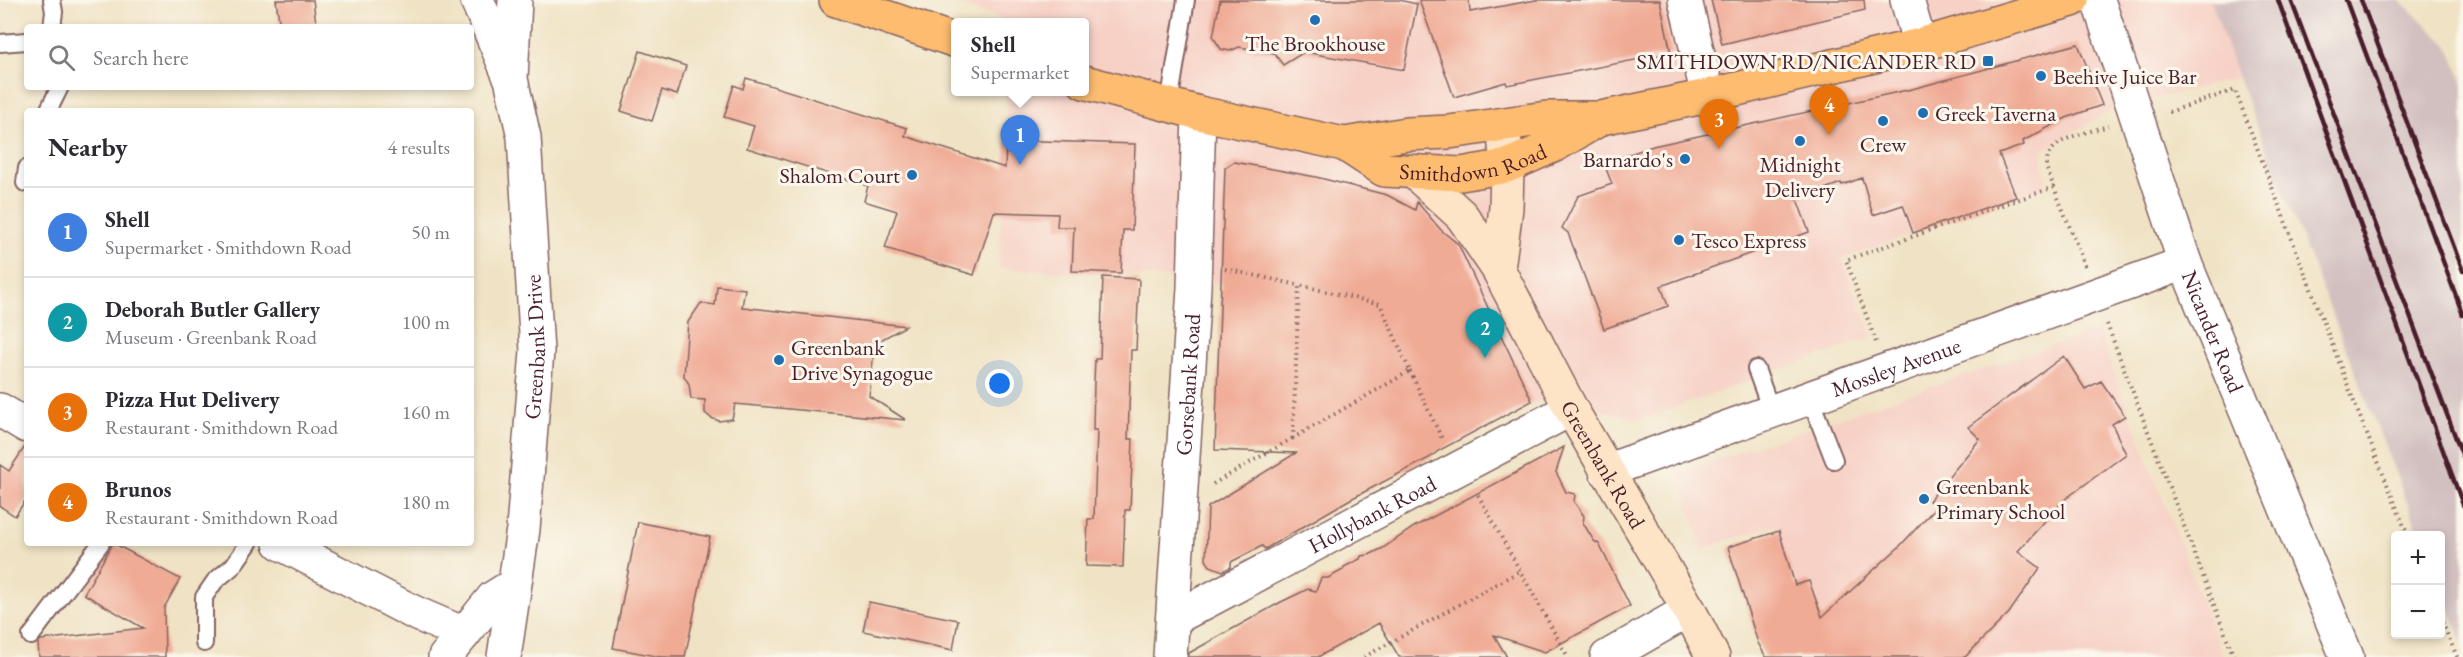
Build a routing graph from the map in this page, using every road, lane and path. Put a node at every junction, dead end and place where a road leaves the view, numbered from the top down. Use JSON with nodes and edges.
{"nodes":[{"id":1,"x":52,"y":0,"type":"edge"},
{"id":2,"x":477,"y":0,"type":"edge"},
{"id":3,"x":515,"y":0,"type":"edge"},
{"id":4,"x":836,"y":0,"type":"edge"},
{"id":5,"x":1186,"y":0,"type":"edge"},
{"id":6,"x":1685,"y":0,"type":"edge"},
{"id":7,"x":1907,"y":0,"type":"edge"},
{"id":8,"x":2072,"y":0,"type":"edge"},
{"id":9,"x":2098,"y":0,"type":"edge"},
{"id":10,"x":872,"y":5,"type":"edge"},
{"id":11,"x":52,"y":24,"type":"edge"},
{"id":12,"x":951,"y":39,"type":"edge"},
{"id":13,"x":24,"y":41,"type":"edge"},
{"id":14,"x":0,"y":43,"type":"edge"},
{"id":15,"x":1920,"y":45,"type":"junction"},
{"id":16,"x":511,"y":79,"type":"junction"},
{"id":17,"x":1089,"y":83,"type":"edge"},
{"id":18,"x":58,"y":90,"type":"edge"},
{"id":19,"x":1708,"y":96,"type":"junction"},
{"id":20,"x":50,"y":108,"type":"edge"},
{"id":21,"x":1184,"y":108,"type":"junction"},
{"id":22,"x":1601,"y":118,"type":"junction"},
{"id":23,"x":2138,"y":119,"type":"junction"},
{"id":24,"x":1503,"y":125,"type":"junction"},
{"id":25,"x":1344,"y":144,"type":"junction"},
{"id":26,"x":1507,"y":166,"type":"junction"},
{"id":27,"x":1414,"y":172,"type":"junction"},
{"id":28,"x":2054,"y":187,"type":"junction"},
{"id":29,"x":2185,"y":263,"type":"junction"},
{"id":30,"x":1192,"y":266,"type":"junction"},
{"id":31,"x":1498,"y":269,"type":"junction"},
{"id":32,"x":1299,"y":285,"type":"junction"},
{"id":33,"x":2096,"y":295,"type":"junction"},
{"id":34,"x":1756,"y":369,"type":"dead end"},
{"id":35,"x":1887,"y":370,"type":"junction"},
{"id":36,"x":1410,"y":371,"type":"junction"},
{"id":37,"x":1810,"y":398,"type":"junction"},
{"id":38,"x":1571,"y":409,"type":"junction"},
{"id":39,"x":0,"y":410,"type":"edge"},
{"id":40,"x":1772,"y":413,"type":"junction"},
{"id":41,"x":24,"y":424,"type":"edge"},
{"id":42,"x":1293,"y":438,"type":"junction"},
{"id":43,"x":1834,"y":460,"type":"dead end"},
{"id":44,"x":1462,"y":466,"type":"junction"},
{"id":45,"x":1606,"y":471,"type":"junction"},
{"id":46,"x":1180,"y":503,"type":"junction"},
{"id":47,"x":2406,"y":531,"type":"edge"},
{"id":48,"x":99,"y":546,"type":"edge"},
{"id":49,"x":247,"y":546,"type":"edge"},
{"id":50,"x":286,"y":546,"type":"edge"},
{"id":51,"x":1520,"y":571,"type":"junction"},
{"id":52,"x":514,"y":590,"type":"junction"},
{"id":53,"x":1689,"y":610,"type":"junction"},
{"id":54,"x":1173,"y":619,"type":"junction"},
{"id":55,"x":2445,"y":629,"type":"edge"},
{"id":56,"x":31,"y":636,"type":"dead end"},
{"id":57,"x":204,"y":643,"type":"dead end"},
{"id":58,"x":454,"y":646,"type":"edge"},
{"id":59,"x":2336,"y":654,"type":"edge"},
{"id":60,"x":504,"y":657,"type":"edge"},
{"id":61,"x":1170,"y":657,"type":"edge"},
{"id":62,"x":1364,"y":657,"type":"edge"},
{"id":63,"x":1568,"y":657,"type":"edge"},
{"id":64,"x":1607,"y":657,"type":"edge"},
{"id":65,"x":1713,"y":657,"type":"edge"},
{"id":66,"x":2234,"y":657,"type":"edge"},
{"id":67,"x":2457,"y":657,"type":"edge"}],
"edges":[{"from":1,"to":11,"type":"lane"},
{"from":2,"to":16,"type":"street"},
{"from":3,"to":16,"type":"street","name":"Greenbank Drive"},
{"from":4,"to":10,"type":"highway"},
{"from":5,"to":21,"type":"lane"},
{"from":6,"to":19,"type":"street"},
{"from":7,"to":15,"type":"street"},
{"from":8,"to":15,"type":"highway","name":"Smithdown Road"},
{"from":9,"to":23,"type":"street","name":"Nicander Road"},
{"from":10,"to":12,"type":"highway"},
{"from":13,"to":14,"type":"lane"},
{"from":15,"to":19,"type":"highway","name":"Smithdown Road"},
{"from":16,"to":52,"type":"street","name":"Greenbank Drive"},
{"from":17,"to":21,"type":"highway","name":"Smithdown Road"},
{"from":18,"to":20,"type":"lane"},
{"from":19,"to":22,"type":"highway","name":"Smithdown Road"},
{"from":21,"to":25,"type":"highway","name":"Smithdown Road"},
{"from":21,"to":30,"type":"street","name":"Gorsebank Road"},
{"from":22,"to":24,"type":"highway","name":"Smithdown Road"},
{"from":22,"to":26,"type":"highway","name":"Smithdown Road"},
{"from":23,"to":28,"type":"path"},
{"from":23,"to":29,"type":"street","name":"Nicander Road"},
{"from":23,"to":47,"type":"path"},
{"from":24,"to":25,"type":"highway","name":"Smithdown Road"},
{"from":24,"to":26,"type":"street"},
{"from":25,"to":27,"type":"highway","name":"Smithdown Road"},
{"from":26,"to":27,"type":"highway","name":"Smithdown Road"},
{"from":26,"to":31,"type":"street"},
{"from":27,"to":31,"type":"street","name":"Greenbank Road"},
{"from":28,"to":33,"type":"path"},
{"from":28,"to":35,"type":"path"},
{"from":29,"to":33,"type":"street","name":"Mossley Avenue"},
{"from":29,"to":59,"type":"street","name":"Nicander Road"},
{"from":30,"to":32,"type":"path"},
{"from":30,"to":46,"type":"street","name":"Gorsebank Road"},
{"from":31,"to":38,"type":"street","name":"Greenbank Road"},
{"from":32,"to":36,"type":"path"},
{"from":32,"to":42,"type":"path"},
{"from":33,"to":35,"type":"street","name":"Mossley Avenue"},
{"from":33,"to":66,"type":"path"},
{"from":34,"to":40,"type":"lane"},
{"from":35,"to":37,"type":"street","name":"Mossley Avenue"},
{"from":36,"to":42,"type":"path"},
{"from":36,"to":44,"type":"path"},
{"from":37,"to":40,"type":"street","name":"Mossley Avenue"},
{"from":37,"to":43,"type":"lane"},
{"from":38,"to":44,"type":"street","name":"Hollybank Road"},
{"from":38,"to":45,"type":"street","name":"Greenbank Road"},
{"from":39,"to":41,"type":"street"},
{"from":40,"to":45,"type":"street","name":"Mossley Avenue"},
{"from":42,"to":46,"type":"path"},
{"from":44,"to":51,"type":"path"},
{"from":44,"to":54,"type":"street","name":"Hollybank Road"},
{"from":45,"to":53,"type":"street","name":"Greenbank Road"},
{"from":46,"to":54,"type":"street","name":"Gorsebank Road"},
{"from":48,"to":56,"type":"lane"},
{"from":49,"to":57,"type":"lane"},
{"from":50,"to":58,"type":"street"},
{"from":51,"to":62,"type":"path"},
{"from":51,"to":63,"type":"path"},
{"from":52,"to":58,"type":"street"},
{"from":52,"to":60,"type":"street","name":"Greenbank Drive"},
{"from":53,"to":64,"type":"street"},
{"from":53,"to":65,"type":"street","name":"Greenbank Road"},
{"from":54,"to":61,"type":"street","name":"Gorsebank Road"},
{"from":55,"to":67,"type":"path"}]}
